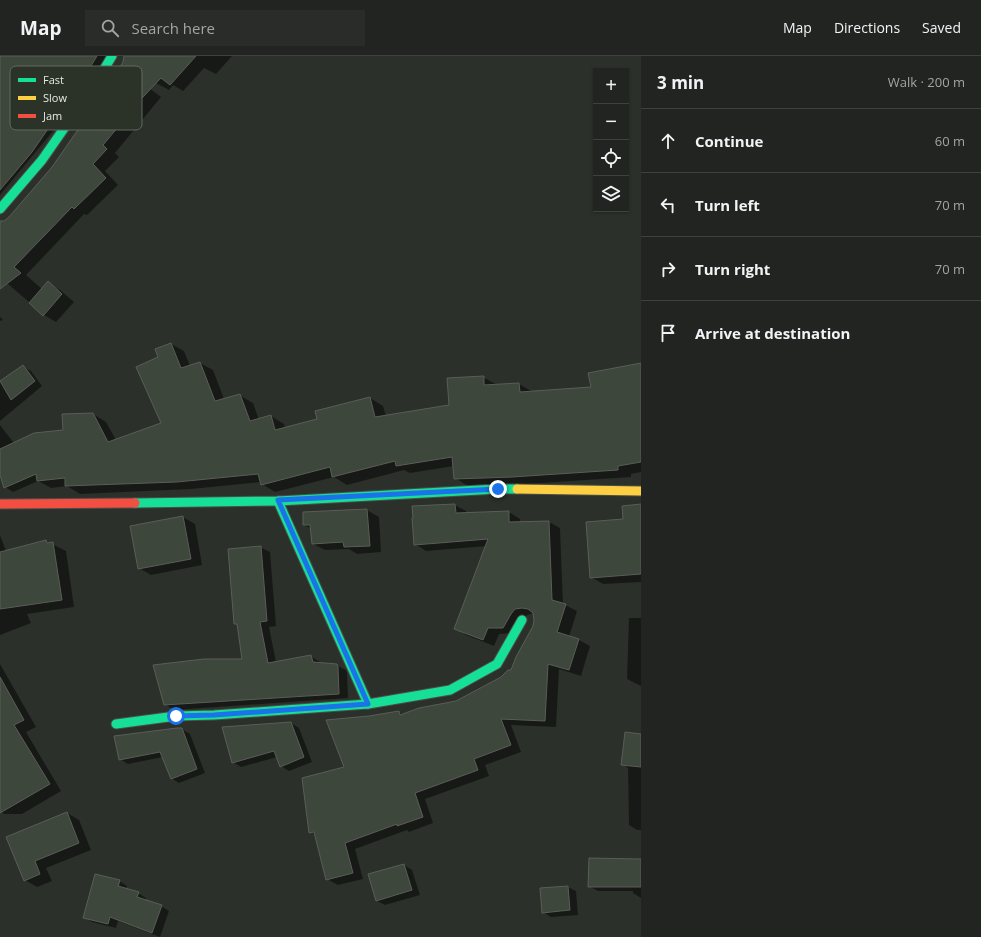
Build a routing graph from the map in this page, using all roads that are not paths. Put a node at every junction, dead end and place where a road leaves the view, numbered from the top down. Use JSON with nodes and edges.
{"nodes":[{"id":1,"x":112,"y":56,"type":"edge"},
{"id":2,"x":106,"y":66,"type":"edge"},
{"id":3,"x":63,"y":130,"type":"edge"},
{"id":4,"x":0,"y":209,"type":"edge"},
{"id":5,"x":641,"y":491,"type":"edge"},
{"id":6,"x":278,"y":500,"type":"junction"},
{"id":7,"x":0,"y":504,"type":"edge"},
{"id":8,"x":522,"y":620,"type":"dead end"},
{"id":9,"x":368,"y":704,"type":"junction"},
{"id":10,"x":116,"y":724,"type":"dead end"}],
"edges":[{"from":1,"to":2,"type":"street"},
{"from":3,"to":4,"type":"street"},
{"from":5,"to":6,"type":"street"},
{"from":6,"to":7,"type":"street"},
{"from":6,"to":9,"type":"street"},
{"from":8,"to":9,"type":"street"},
{"from":9,"to":10,"type":"street"}]}
